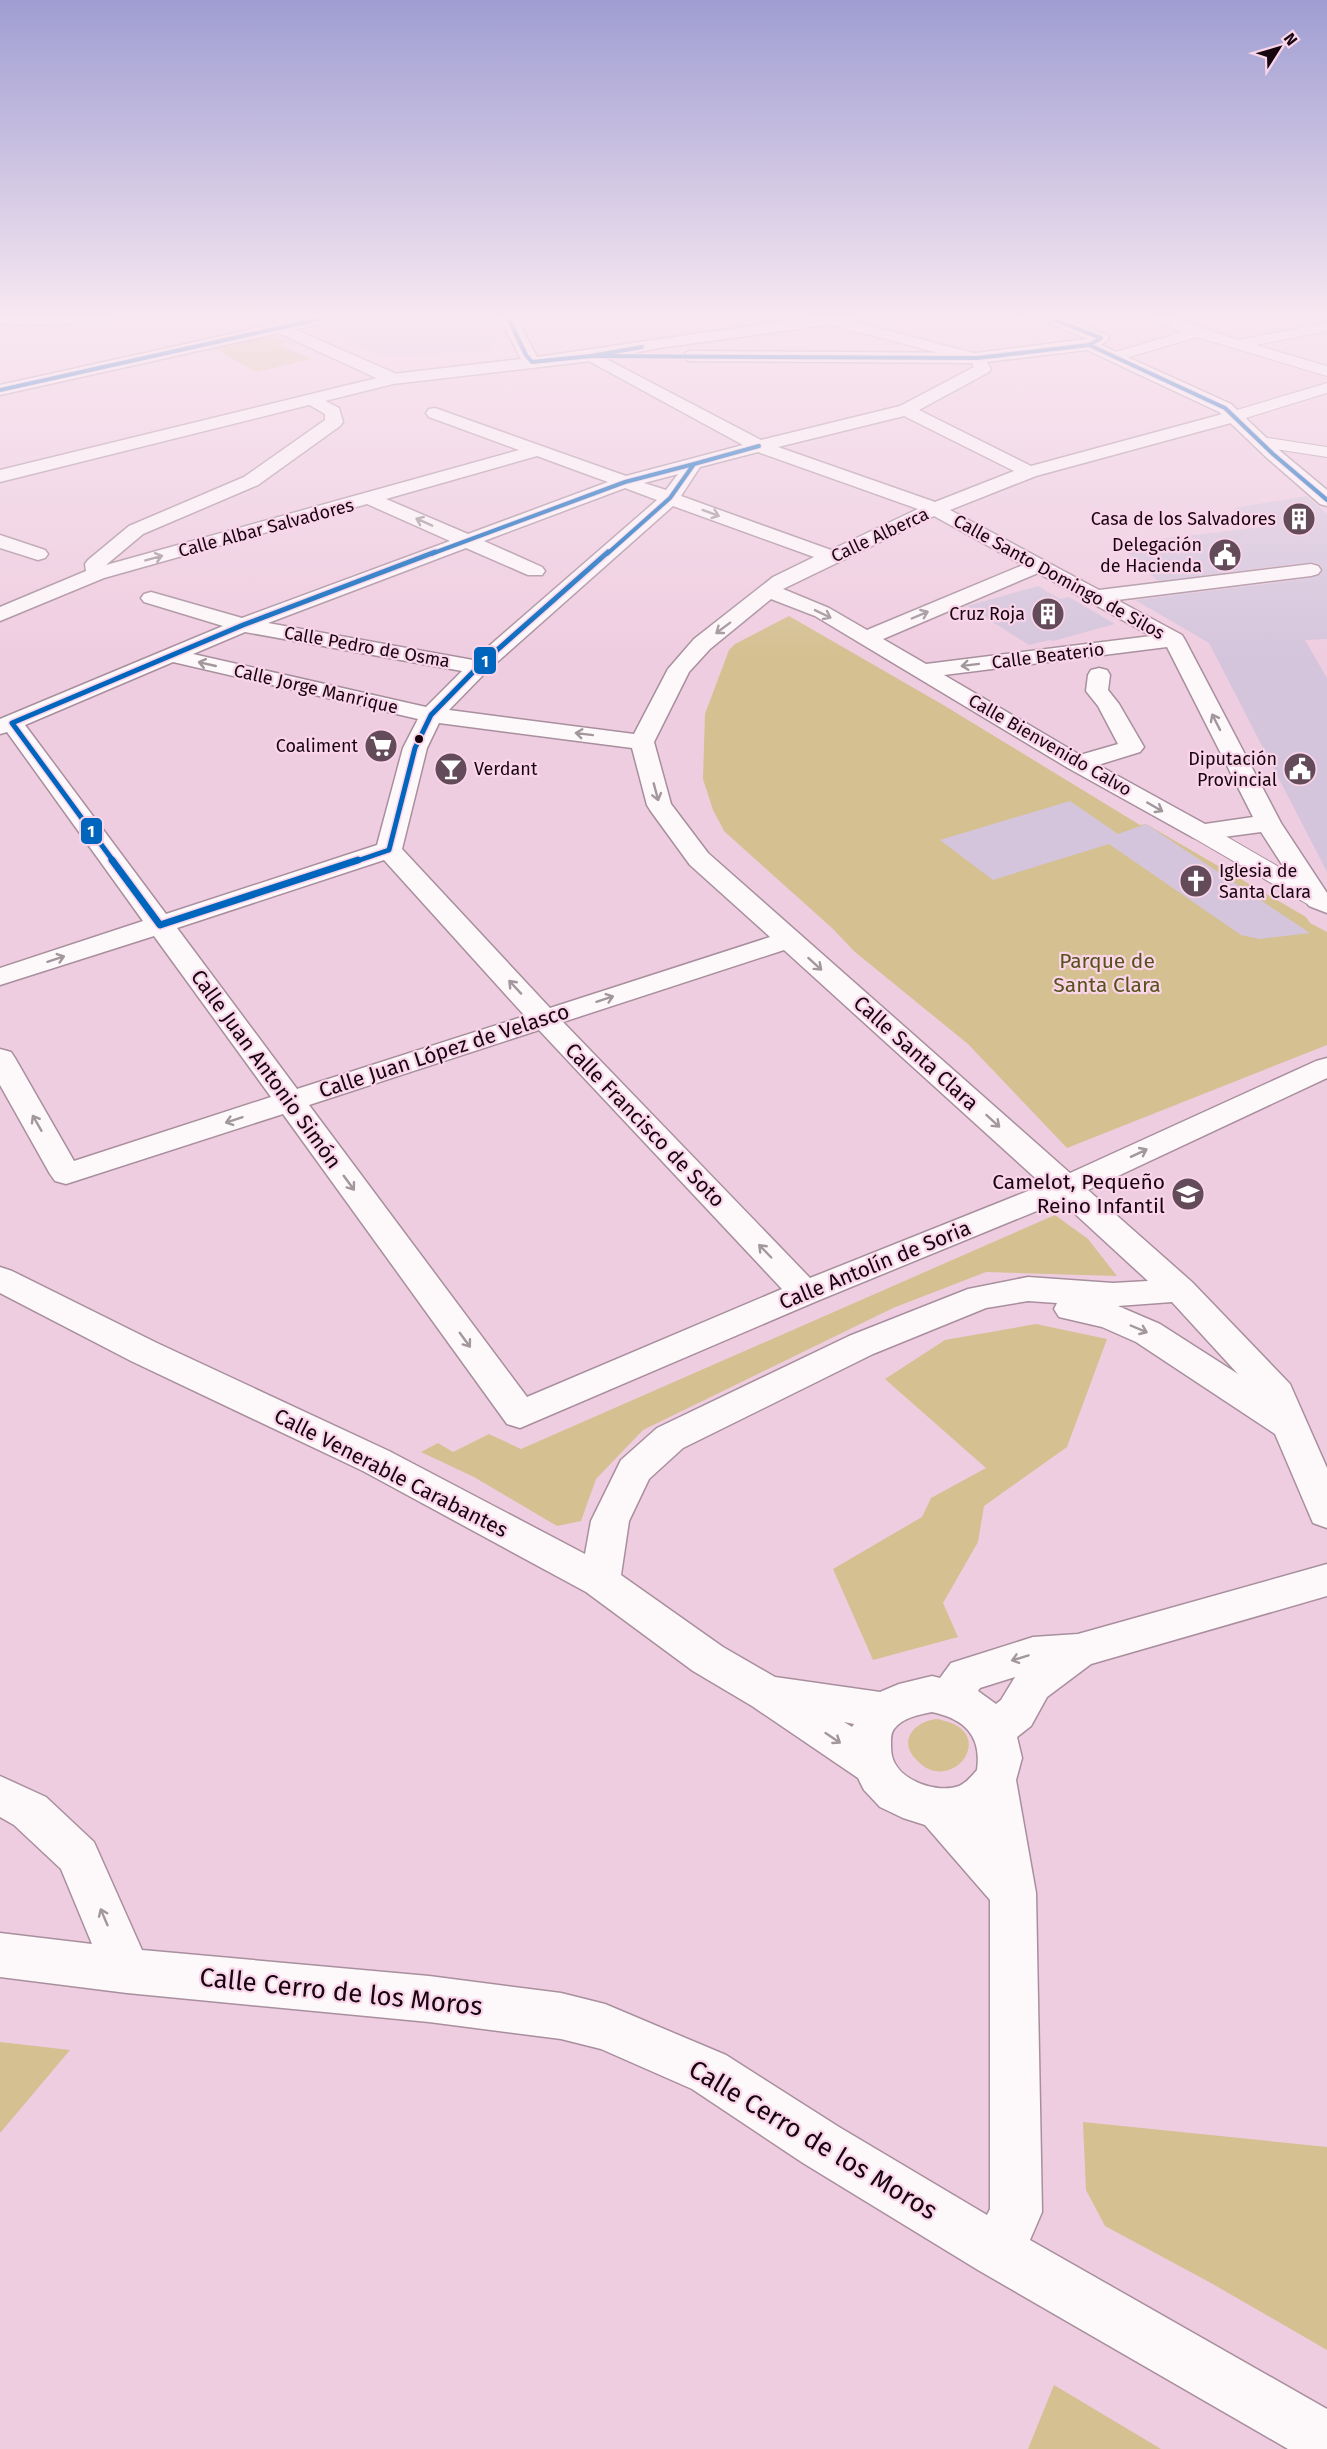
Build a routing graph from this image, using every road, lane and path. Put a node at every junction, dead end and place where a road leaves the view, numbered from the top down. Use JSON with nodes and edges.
{"nodes":[{"id":1,"x":188,"y":430,"type":"edge"},
{"id":2,"x":322,"y":430,"type":"edge"},
{"id":3,"x":483,"y":430,"type":"edge"},
{"id":4,"x":730,"y":430,"type":"edge"},
{"id":5,"x":823,"y":430,"type":"edge"},
{"id":6,"x":946,"y":430,"type":"edge"},
{"id":7,"x":1169,"y":430,"type":"edge"},
{"id":8,"x":1249,"y":430,"type":"edge"},
{"id":9,"x":1261,"y":442,"type":"junction"},
{"id":10,"x":759,"y":446,"type":"junction"},
{"id":11,"x":538,"y":450,"type":"junction"},
{"id":12,"x":1327,"y":452,"type":"edge"},
{"id":13,"x":694,"y":463,"type":"junction"},
{"id":14,"x":1029,"y":472,"type":"junction"},
{"id":15,"x":0,"y":477,"type":"edge"},
{"id":16,"x":625,"y":482,"type":"junction"},
{"id":17,"x":670,"y":498,"type":"junction"},
{"id":18,"x":371,"y":499,"type":"junction"},
{"id":19,"x":1327,"y":500,"type":"edge"},
{"id":20,"x":935,"y":509,"type":"junction"},
{"id":21,"x":0,"y":541,"type":"edge"},
{"id":22,"x":468,"y":541,"type":"junction"},
{"id":23,"x":38,"y":554,"type":"dead end"},
{"id":24,"x":832,"y":557,"type":"junction"},
{"id":25,"x":1038,"y":566,"type":"junction"},
{"id":26,"x":1311,"y":570,"type":"dead end"},
{"id":27,"x":535,"y":571,"type":"dead end"},
{"id":28,"x":97,"y":574,"type":"junction"},
{"id":29,"x":360,"y":580,"type":"junction"},
{"id":30,"x":769,"y":591,"type":"junction"},
{"id":31,"x":391,"y":594,"type":"dead end"},
{"id":32,"x":1095,"y":597,"type":"junction"},
{"id":33,"x":151,"y":598,"type":"dead end"},
{"id":34,"x":0,"y":615,"type":"edge"},
{"id":35,"x":243,"y":625,"type":"junction"},
{"id":36,"x":866,"y":638,"type":"junction"},
{"id":37,"x":1174,"y":640,"type":"junction"},
{"id":38,"x":169,"y":656,"type":"junction"},
{"id":39,"x":478,"y":667,"type":"junction"},
{"id":40,"x":923,"y":671,"type":"junction"},
{"id":41,"x":1099,"y":675,"type":"dead end"},
{"id":42,"x":431,"y":715,"type":"junction"},
{"id":43,"x":6,"y":725,"type":"edge"},
{"id":44,"x":642,"y":742,"type":"junction"},
{"id":45,"x":1077,"y":763,"type":"junction"},
{"id":46,"x":1268,"y":823,"type":"junction"},
{"id":47,"x":1201,"y":832,"type":"junction"},
{"id":48,"x":389,"y":850,"type":"junction"},
{"id":49,"x":1323,"y":903,"type":"edge"},
{"id":50,"x":160,"y":924,"type":"junction"},
{"id":51,"x":788,"y":940,"type":"junction"},
{"id":52,"x":0,"y":977,"type":"edge"},
{"id":53,"x":544,"y":1019,"type":"junction"},
{"id":54,"x":0,"y":1058,"type":"edge"},
{"id":55,"x":1327,"y":1067,"type":"edge"},
{"id":56,"x":290,"y":1102,"type":"junction"},
{"id":57,"x":1067,"y":1187,"type":"junction"},
{"id":58,"x":0,"y":1279,"type":"edge"},
{"id":59,"x":1180,"y":1290,"type":"junction"},
{"id":60,"x":805,"y":1293,"type":"junction"},
{"id":61,"x":980,"y":1297,"type":"junction"},
{"id":62,"x":520,"y":1415,"type":"joint"},
{"id":63,"x":1288,"y":1424,"type":"junction"},
{"id":64,"x":1327,"y":1513,"type":"edge"},
{"id":65,"x":1327,"y":1580,"type":"edge"},
{"id":66,"x":600,"y":1581,"type":"junction"},
{"id":67,"x":1078,"y":1651,"type":"junction"},
{"id":68,"x":767,"y":1694,"type":"junction"},
{"id":69,"x":950,"y":1698,"type":"junction"},
{"id":70,"x":883,"y":1710,"type":"junction"},
{"id":71,"x":993,"y":1730,"type":"junction"},
{"id":72,"x":872,"y":1764,"type":"junction"},
{"id":73,"x":994,"y":1780,"type":"junction"},
{"id":74,"x":0,"y":1795,"type":"edge"},
{"id":75,"x":938,"y":1808,"type":"junction"},
{"id":76,"x":1013,"y":1893,"type":"junction"},
{"id":77,"x":0,"y":1955,"type":"edge"},
{"id":78,"x":127,"y":1971,"type":"junction"},
{"id":79,"x":997,"y":2251,"type":"junction"},
{"id":80,"x":1327,"y":2440,"type":"edge"}],
"edges":[{"from":1,"to":15,"type":"street"},
{"from":2,"to":28,"type":"street"},
{"from":3,"to":11,"type":"street"},
{"from":4,"to":10,"type":"street","name":"Calle Santo Domingo de Silos"},
{"from":5,"to":10,"type":"street"},
{"from":6,"to":14,"type":"street"},
{"from":7,"to":14,"type":"street","name":"Calle Alberca"},
{"from":8,"to":9,"type":"street"},
{"from":9,"to":12,"type":"street"},
{"from":9,"to":19,"type":"street"},
{"from":10,"to":13,"type":"street"},
{"from":10,"to":20,"type":"street","name":"Calle Santo Domingo de Silos"},
{"from":11,"to":16,"type":"street"},
{"from":11,"to":18,"type":"street","name":"Calle Albar Salvadores"},
{"from":13,"to":16,"type":"street"},
{"from":13,"to":17,"type":"street"},
{"from":14,"to":20,"type":"street","name":"Calle Alberca"},
{"from":16,"to":17,"type":"street"},
{"from":16,"to":22,"type":"street"},
{"from":17,"to":24,"type":"street","one_way":true},
{"from":17,"to":39,"type":"street"},
{"from":22,"to":18,"type":"street","one_way":true},
{"from":28,"to":18,"type":"street","name":"Calle Albar Salvadores","one_way":true},
{"from":20,"to":24,"type":"street","name":"Calle Alberca"},
{"from":20,"to":25,"type":"street","name":"Calle Santo Domingo de Silos"},
{"from":21,"to":23,"type":"street"},
{"from":22,"to":27,"type":"street"},
{"from":22,"to":29,"type":"street"},
{"from":24,"to":30,"type":"street","name":"Calle Alberca"},
{"from":25,"to":32,"type":"street","name":"Calle Santo Domingo de Silos"},
{"from":36,"to":25,"type":"street","one_way":true},
{"from":26,"to":32,"type":"street"},
{"from":28,"to":34,"type":"street"},
{"from":29,"to":31,"type":"street"},
{"from":29,"to":35,"type":"street"},
{"from":30,"to":36,"type":"street","name":"Calle Bienvenido Calvo","one_way":true},
{"from":30,"to":44,"type":"street","one_way":true},
{"from":32,"to":37,"type":"street","name":"Calle Santo Domingo de Silos"},
{"from":33,"to":35,"type":"street","name":"Calle Pedro de Osma"},
{"from":35,"to":38,"type":"street"},
{"from":35,"to":39,"type":"street","name":"Calle Pedro de Osma"},
{"from":36,"to":40,"type":"street","name":"Calle Bienvenido Calvo"},
{"from":37,"to":40,"type":"street","name":"Calle Beaterio","one_way":true},
{"from":46,"to":37,"type":"street","name":"Calle Santo Domingo de Silos","one_way":true},
{"from":42,"to":38,"type":"street","name":"Calle Jorge Manrique","one_way":true},
{"from":38,"to":43,"type":"street"},
{"from":39,"to":42,"type":"street"},
{"from":40,"to":45,"type":"street","name":"Calle Bienvenido Calvo"},
{"from":41,"to":45,"type":"street"},
{"from":44,"to":42,"type":"street","name":"Calle Jorge Manrique","one_way":true},
{"from":42,"to":48,"type":"street"},
{"from":43,"to":50,"type":"street","name":"Calle Juan Antonio Simón"},
{"from":44,"to":51,"type":"street","name":"Calle Santa Clara","one_way":true},
{"from":45,"to":47,"type":"street","name":"Calle Bienvenido Calvo","one_way":true},
{"from":46,"to":47,"type":"street"},
{"from":46,"to":49,"type":"street","name":"Calle Santo Domingo de Silos"},
{"from":47,"to":49,"type":"street","name":"Calle Bienvenido Calvo"},
{"from":48,"to":50,"type":"street"},
{"from":53,"to":48,"type":"street","name":"Calle Francisco de Soto","one_way":true},
{"from":52,"to":50,"type":"street","one_way":true},
{"from":50,"to":56,"type":"street","name":"Calle Juan Antonio Simón"},
{"from":53,"to":51,"type":"street","name":"Calle Juan López de Velasco","one_way":true},
{"from":51,"to":57,"type":"street","name":"Calle Santa Clara","one_way":true},
{"from":53,"to":56,"type":"street","name":"Calle Juan López de Velasco"},
{"from":60,"to":53,"type":"street","name":"Calle Francisco de Soto","one_way":true},
{"from":56,"to":54,"type":"street","name":"Calle Juan López de Velasco","one_way":true},
{"from":57,"to":55,"type":"street","name":"Calle Antolín de Soria","one_way":true},
{"from":56,"to":62,"type":"street","name":"Calle Juan Antonio Simón","one_way":true},
{"from":57,"to":59,"type":"street","name":"Calle Santa Clara"},
{"from":57,"to":60,"type":"street","name":"Calle Antolín de Soria"},
{"from":58,"to":66,"type":"street","name":"Calle Venerable Carabantes"},
{"from":59,"to":61,"type":"street"},
{"from":59,"to":63,"type":"street","name":"Calle Santa Clara"},
{"from":60,"to":62,"type":"street","name":"Calle Antolín de Soria"},
{"from":61,"to":63,"type":"street","one_way":true},
{"from":61,"to":66,"type":"street"},
{"from":63,"to":64,"type":"street","name":"Calle Santa Clara"},
{"from":65,"to":67,"type":"street"},
{"from":66,"to":68,"type":"street","name":"Calle Venerable Carabantes"},
{"from":67,"to":69,"type":"street","one_way":true},
{"from":67,"to":71,"type":"street"},
{"from":68,"to":70,"type":"street","name":"Calle Venerable Carabantes"},
{"from":68,"to":72,"type":"street","name":"Calle Venerable Carabantes","one_way":true},
{"from":69,"to":70,"type":"street"},
{"from":69,"to":71,"type":"street"},
{"from":70,"to":72,"type":"street"},
{"from":71,"to":73,"type":"street"},
{"from":72,"to":75,"type":"street"},
{"from":73,"to":75,"type":"street"},
{"from":73,"to":76,"type":"street"},
{"from":78,"to":74,"type":"street","one_way":true},
{"from":75,"to":76,"type":"street"},
{"from":76,"to":79,"type":"street"},
{"from":77,"to":78,"type":"street","name":"Calle Cerro de los Moros"},
{"from":78,"to":79,"type":"street","name":"Calle Cerro de los Moros"},
{"from":79,"to":80,"type":"street","name":"Calle Cerro de los Moros"}]}
